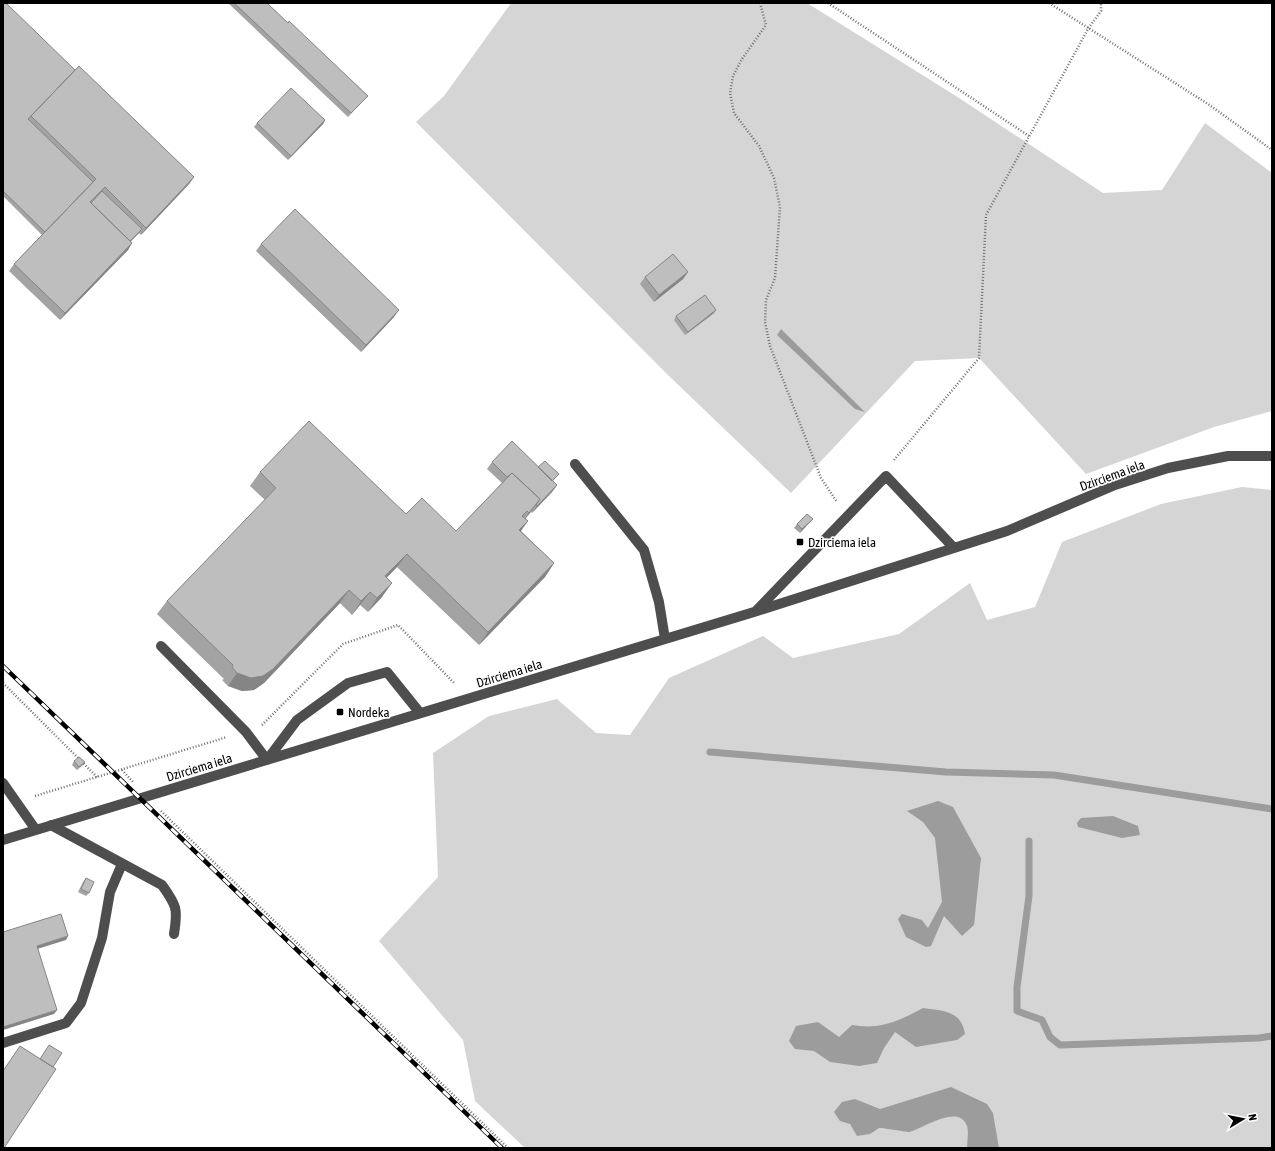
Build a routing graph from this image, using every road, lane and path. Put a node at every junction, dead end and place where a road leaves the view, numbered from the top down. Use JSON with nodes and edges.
{"nodes":[{"id":1,"x":760,"y":3,"type":"edge"},
{"id":2,"x":828,"y":3,"type":"edge"},
{"id":3,"x":1050,"y":3,"type":"edge"},
{"id":4,"x":1101,"y":3,"type":"edge"},
{"id":5,"x":1088,"y":29,"type":"junction"},
{"id":6,"x":1029,"y":136,"type":"junction"},
{"id":7,"x":1272,"y":150,"type":"edge"},
{"id":8,"x":1272,"y":456,"type":"edge"},
{"id":9,"x":575,"y":464,"type":"dead end"},
{"id":10,"x":886,"y":476,"type":"junction"},
{"id":11,"x":846,"y":518,"type":"junction"},
{"id":12,"x":954,"y":548,"type":"junction"},
{"id":13,"x":754,"y":612,"type":"junction"},
{"id":14,"x":665,"y":639,"type":"junction"},
{"id":15,"x":161,"y":646,"type":"dead end"},
{"id":16,"x":3,"y":683,"type":"edge"},
{"id":17,"x":470,"y":698,"type":"junction"},
{"id":18,"x":420,"y":713,"type":"junction"},
{"id":19,"x":246,"y":732,"type":"junction"},
{"id":20,"x":267,"y":760,"type":"junction"},
{"id":21,"x":122,"y":770,"type":"junction"},
{"id":22,"x":98,"y":778,"type":"junction"},
{"id":23,"x":3,"y":783,"type":"edge"},
{"id":24,"x":146,"y":796,"type":"junction"},
{"id":25,"x":17,"y":801,"type":"junction"},
{"id":26,"x":52,"y":825,"type":"junction"},
{"id":27,"x":36,"y":830,"type":"junction"},
{"id":28,"x":3,"y":840,"type":"edge"},
{"id":29,"x":122,"y":864,"type":"junction"},
{"id":30,"x":174,"y":934,"type":"dead end"},
{"id":31,"x":3,"y":1043,"type":"edge"},
{"id":32,"x":508,"y":1148,"type":"edge"}],
"edges":[{"from":1,"to":11,"type":"path"},
{"from":2,"to":6,"type":"path"},
{"from":3,"to":5,"type":"path"},
{"from":4,"to":5,"type":"path"},
{"from":5,"to":6,"type":"path"},
{"from":5,"to":7,"type":"path"},
{"from":6,"to":10,"type":"path"},
{"from":8,"to":12,"type":"street","name":"Dzirciema iela"},
{"from":9,"to":14,"type":"street"},
{"from":10,"to":11,"type":"street"},
{"from":10,"to":12,"type":"street"},
{"from":11,"to":13,"type":"street"},
{"from":12,"to":13,"type":"street","name":"Dzirciema iela"},
{"from":13,"to":14,"type":"street","name":"Dzirciema iela"},
{"from":14,"to":17,"type":"street","name":"Dzirciema iela"},
{"from":15,"to":19,"type":"street"},
{"from":16,"to":22,"type":"path"},
{"from":17,"to":18,"type":"street","name":"Dzirciema iela"},
{"from":17,"to":19,"type":"path"},
{"from":18,"to":20,"type":"street","name":"Dzirciema iela"},
{"from":18,"to":20,"type":"street"},
{"from":19,"to":20,"type":"street"},
{"from":19,"to":21,"type":"path"},
{"from":20,"to":24,"type":"street","name":"Dzirciema iela"},
{"from":21,"to":22,"type":"path"},
{"from":21,"to":24,"type":"path"},
{"from":22,"to":25,"type":"path"},
{"from":23,"to":25,"type":"street"},
{"from":24,"to":26,"type":"street","name":"Dzirciema iela"},
{"from":24,"to":32,"type":"path"},
{"from":25,"to":27,"type":"street"},
{"from":26,"to":27,"type":"street","name":"Dzirciema iela"},
{"from":26,"to":29,"type":"street"},
{"from":27,"to":28,"type":"street","name":"Dzirciema iela"},
{"from":29,"to":30,"type":"street"},
{"from":29,"to":31,"type":"street"}]}
